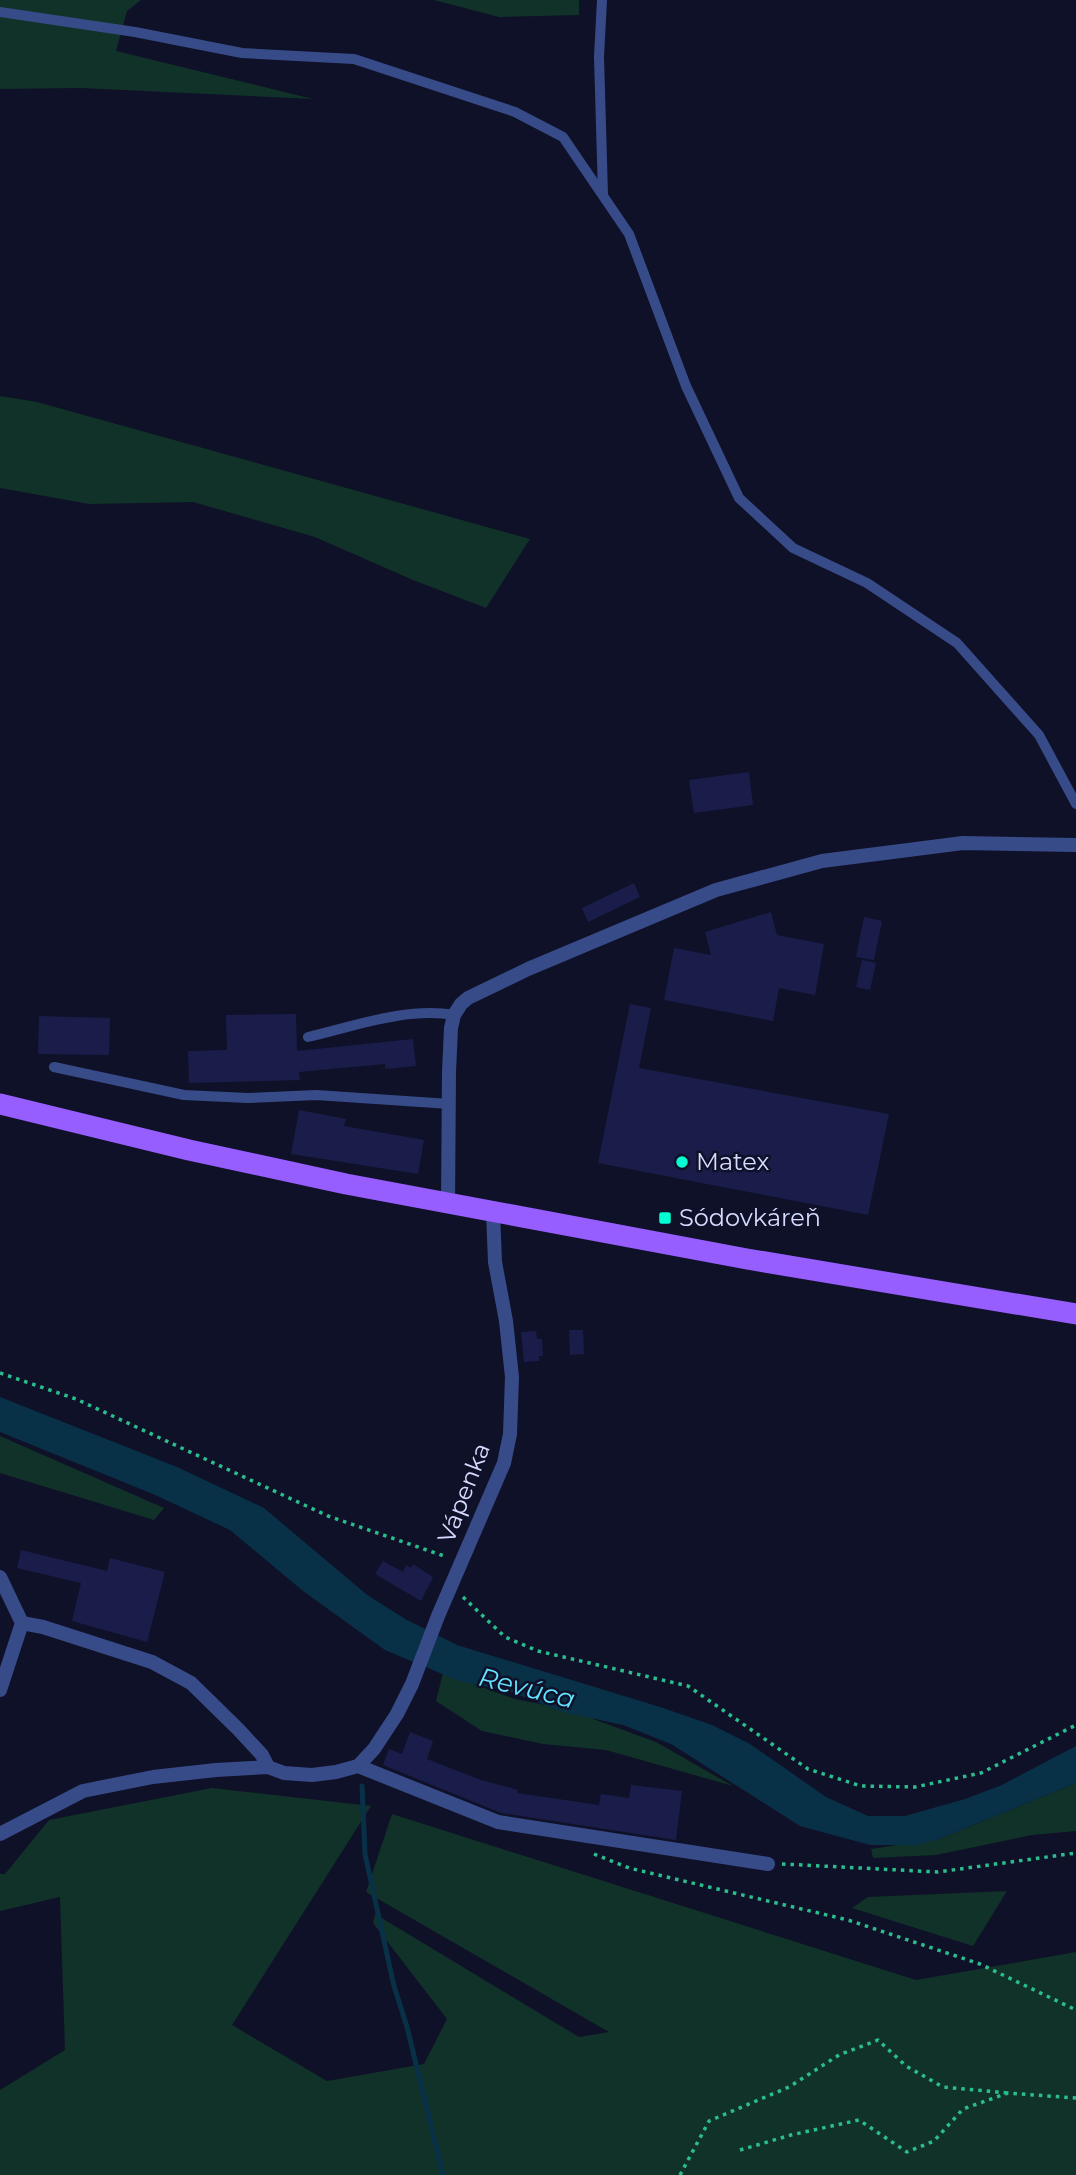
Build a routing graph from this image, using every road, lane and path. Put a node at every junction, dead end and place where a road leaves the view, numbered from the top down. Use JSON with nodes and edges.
{"nodes":[{"id":1,"x":602,"y":0,"type":"edge"},
{"id":2,"x":0,"y":12,"type":"edge"},
{"id":3,"x":603,"y":195,"type":"junction"},
{"id":4,"x":1076,"y":804,"type":"edge"},
{"id":5,"x":1076,"y":845,"type":"edge"},
{"id":6,"x":454,"y":1015,"type":"junction"},
{"id":7,"x":308,"y":1037,"type":"dead end"},
{"id":8,"x":54,"y":1067,"type":"dead end"},
{"id":9,"x":0,"y":1104,"type":"edge"},
{"id":10,"x":450,"y":1104,"type":"junction"},
{"id":11,"x":448,"y":1204,"type":"junction"},
{"id":12,"x":493,"y":1212,"type":"junction"},
{"id":13,"x":1076,"y":1314,"type":"edge"},
{"id":14,"x":0,"y":1373,"type":"edge"},
{"id":15,"x":461,"y":1564,"type":"junction"},
{"id":16,"x":0,"y":1577,"type":"edge"},
{"id":17,"x":452,"y":1586,"type":"junction"},
{"id":18,"x":22,"y":1623,"type":"junction"},
{"id":19,"x":0,"y":1690,"type":"edge"},
{"id":20,"x":1076,"y":1725,"type":"edge"},
{"id":21,"x":358,"y":1766,"type":"junction"},
{"id":22,"x":268,"y":1767,"type":"junction"},
{"id":23,"x":0,"y":1834,"type":"edge"},
{"id":24,"x":592,"y":1853,"type":"dead end"},
{"id":25,"x":1076,"y":1853,"type":"edge"},
{"id":26,"x":768,"y":1864,"type":"joint"},
{"id":27,"x":1076,"y":2010,"type":"edge"},
{"id":28,"x":1007,"y":2093,"type":"junction"},
{"id":29,"x":1076,"y":2098,"type":"edge"},
{"id":30,"x":740,"y":2150,"type":"dead end"},
{"id":31,"x":680,"y":2175,"type":"edge"}],
"edges":[{"from":1,"to":3,"type":"lane"},
{"from":2,"to":3,"type":"lane"},
{"from":3,"to":4,"type":"lane"},
{"from":5,"to":6,"type":"street"},
{"from":6,"to":7,"type":"lane"},
{"from":6,"to":10,"type":"street"},
{"from":8,"to":10,"type":"lane"},
{"from":9,"to":11,"type":"main road"},
{"from":10,"to":11,"type":"street"},
{"from":11,"to":12,"type":"main road"},
{"from":12,"to":13,"type":"main road"},
{"from":12,"to":15,"type":"street","name":"Vápenka"},
{"from":14,"to":15,"type":"path"},
{"from":15,"to":17,"type":"street","name":"Vápenka"},
{"from":16,"to":18,"type":"street"},
{"from":17,"to":20,"type":"path"},
{"from":17,"to":21,"type":"street","name":"Vápenka"},
{"from":18,"to":19,"type":"street"},
{"from":18,"to":22,"type":"street"},
{"from":21,"to":22,"type":"street"},
{"from":21,"to":26,"type":"street"},
{"from":22,"to":23,"type":"street"},
{"from":24,"to":27,"type":"path"},
{"from":25,"to":26,"type":"path"},
{"from":28,"to":29,"type":"path"},
{"from":28,"to":30,"type":"path"},
{"from":28,"to":31,"type":"path"}]}
